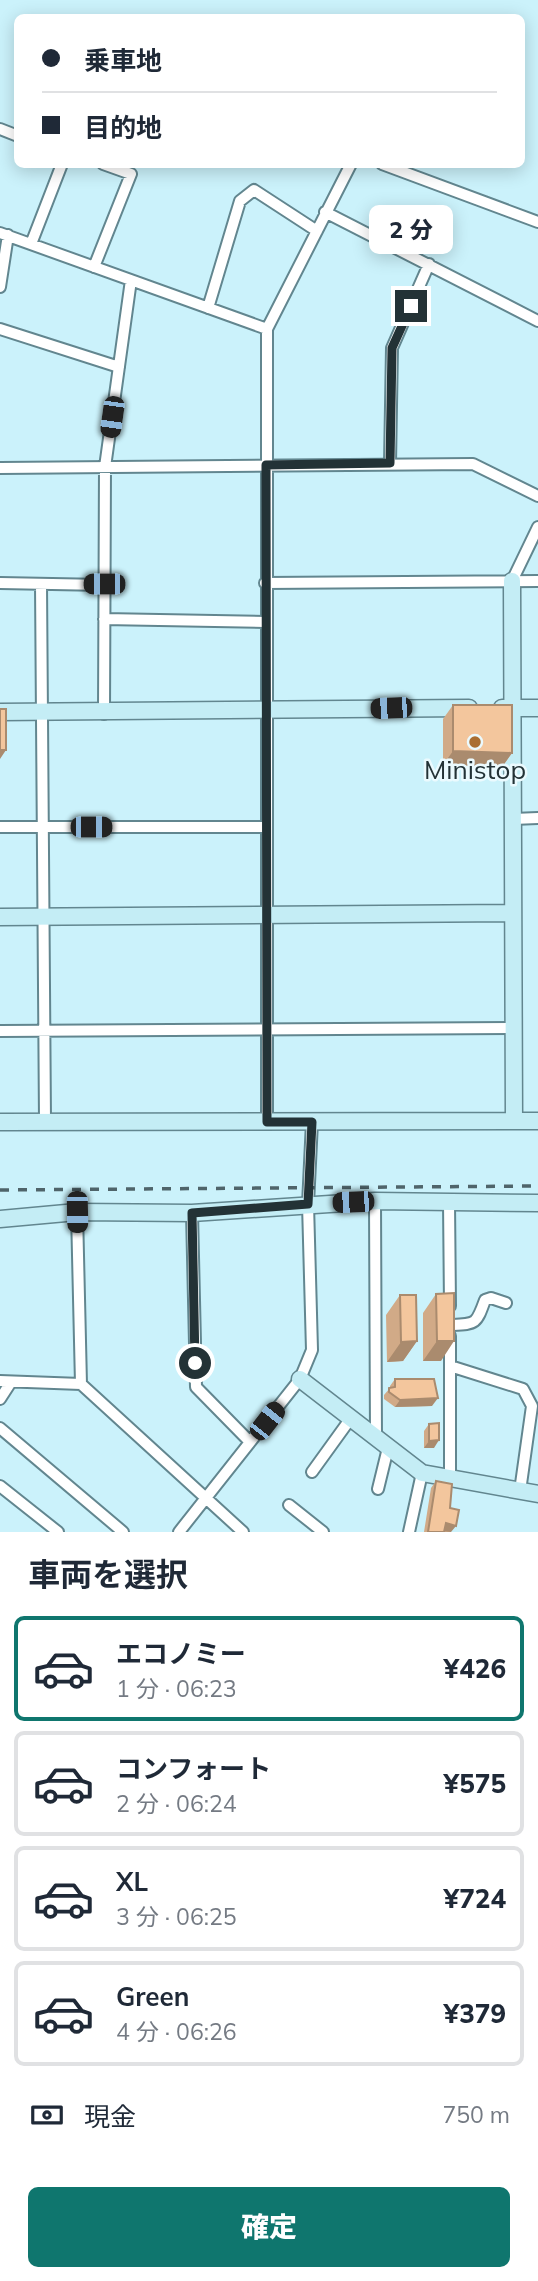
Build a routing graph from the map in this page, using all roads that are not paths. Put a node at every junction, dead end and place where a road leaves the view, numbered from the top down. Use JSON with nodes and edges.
{"nodes":[{"id":1,"x":60,"y":168,"type":"edge"},
{"id":2,"x":114,"y":168,"type":"edge"},
{"id":3,"x":349,"y":168,"type":"edge"},
{"id":4,"x":393,"y":168,"type":"edge"},
{"id":5,"x":325,"y":212,"type":"junction"},
{"id":6,"x":538,"y":222,"type":"edge"},
{"id":7,"x":317,"y":231,"type":"junction"},
{"id":8,"x":4,"y":234,"type":"edge"},
{"id":9,"x":32,"y":244,"type":"junction"},
{"id":10,"x":429,"y":264,"type":"junction"},
{"id":11,"x":94,"y":267,"type":"junction"},
{"id":12,"x":131,"y":280,"type":"junction"},
{"id":13,"x":0,"y":287,"type":"edge"},
{"id":14,"x":208,"y":308,"type":"junction"},
{"id":15,"x":538,"y":321,"type":"edge"},
{"id":16,"x":0,"y":329,"type":"edge"},
{"id":17,"x":267,"y":329,"type":"junction"},
{"id":18,"x":119,"y":367,"type":"junction"},
{"id":19,"x":390,"y":463,"type":"junction"},
{"id":20,"x":266,"y":465,"type":"junction"},
{"id":21,"x":105,"y":467,"type":"junction"},
{"id":22,"x":0,"y":468,"type":"edge"},
{"id":23,"x":538,"y":496,"type":"edge"},
{"id":24,"x":538,"y":527,"type":"edge"},
{"id":25,"x":512,"y":581,"type":"junction"},
{"id":26,"x":538,"y":581,"type":"edge"},
{"id":27,"x":0,"y":583,"type":"edge"},
{"id":28,"x":265,"y":583,"type":"junction"},
{"id":29,"x":41,"y":584,"type":"junction"},
{"id":30,"x":104,"y":584,"type":"junction"},
{"id":31,"x":104,"y":619,"type":"junction"},
{"id":32,"x":265,"y":622,"type":"junction"},
{"id":33,"x":513,"y":708,"type":"junction"},
{"id":34,"x":538,"y":708,"type":"edge"},
{"id":35,"x":0,"y":712,"type":"edge"},
{"id":36,"x":264,"y":712,"type":"junction"},
{"id":37,"x":40,"y":713,"type":"junction"},
{"id":38,"x":104,"y":714,"type":"junction"},
{"id":39,"x":538,"y":818,"type":"edge"},
{"id":40,"x":513,"y":819,"type":"junction"},
{"id":41,"x":0,"y":827,"type":"edge"},
{"id":42,"x":41,"y":827,"type":"junction"},
{"id":43,"x":265,"y":827,"type":"junction"},
{"id":44,"x":513,"y":913,"type":"junction"},
{"id":45,"x":265,"y":915,"type":"junction"},
{"id":46,"x":0,"y":917,"type":"edge"},
{"id":47,"x":42,"y":917,"type":"junction"},
{"id":48,"x":513,"y":1028,"type":"junction"},
{"id":49,"x":0,"y":1031,"type":"edge"},
{"id":50,"x":44,"y":1031,"type":"junction"},
{"id":51,"x":266,"y":1031,"type":"junction"},
{"id":52,"x":45,"y":1121,"type":"junction"},
{"id":53,"x":513,"y":1121,"type":"junction"},
{"id":54,"x":538,"y":1121,"type":"edge"},
{"id":55,"x":0,"y":1122,"type":"edge"},
{"id":56,"x":267,"y":1122,"type":"junction"},
{"id":57,"x":312,"y":1122,"type":"junction"},
{"id":58,"x":375,"y":1201,"type":"junction"},
{"id":59,"x":449,"y":1202,"type":"junction"},
{"id":60,"x":538,"y":1203,"type":"edge"},
{"id":61,"x":308,"y":1204,"type":"junction"},
{"id":62,"x":77,"y":1212,"type":"junction"},
{"id":63,"x":192,"y":1213,"type":"junction"},
{"id":64,"x":0,"y":1219,"type":"edge"},
{"id":65,"x":506,"y":1303,"type":"dead end"},
{"id":66,"x":450,"y":1325,"type":"junction"},
{"id":67,"x":450,"y":1366,"type":"junction"},
{"id":68,"x":300,"y":1379,"type":"junction"},
{"id":69,"x":6,"y":1381,"type":"edge"},
{"id":70,"x":81,"y":1384,"type":"junction"},
{"id":71,"x":0,"y":1399,"type":"edge"},
{"id":72,"x":351,"y":1419,"type":"junction"},
{"id":73,"x":0,"y":1428,"type":"edge"},
{"id":74,"x":250,"y":1442,"type":"junction"},
{"id":75,"x":382,"y":1443,"type":"junction"},
{"id":76,"x":312,"y":1472,"type":"dead end"},
{"id":77,"x":422,"y":1473,"type":"junction"},
{"id":78,"x":450,"y":1480,"type":"junction"},
{"id":79,"x":0,"y":1486,"type":"edge"},
{"id":80,"x":378,"y":1489,"type":"dead end"},
{"id":81,"x":520,"y":1491,"type":"junction"},
{"id":82,"x":538,"y":1494,"type":"edge"},
{"id":83,"x":205,"y":1499,"type":"junction"},
{"id":84,"x":289,"y":1505,"type":"dead end"},
{"id":85,"x":58,"y":1532,"type":"edge"},
{"id":86,"x":123,"y":1532,"type":"edge"},
{"id":87,"x":179,"y":1532,"type":"edge"},
{"id":88,"x":243,"y":1532,"type":"edge"},
{"id":89,"x":323,"y":1532,"type":"edge"},
{"id":90,"x":409,"y":1532,"type":"edge"}],
"edges":[{"from":1,"to":9,"type":"street"},
{"from":2,"to":11,"type":"street"},
{"from":3,"to":5,"type":"street"},
{"from":4,"to":6,"type":"street"},
{"from":5,"to":7,"type":"street"},
{"from":5,"to":10,"type":"street"},
{"from":7,"to":14,"type":"street"},
{"from":7,"to":17,"type":"street"},
{"from":8,"to":9,"type":"street"},
{"from":8,"to":13,"type":"street"},
{"from":9,"to":11,"type":"street"},
{"from":10,"to":15,"type":"street"},
{"from":10,"to":19,"type":"street"},
{"from":11,"to":12,"type":"street"},
{"from":12,"to":14,"type":"street"},
{"from":12,"to":18,"type":"street"},
{"from":14,"to":17,"type":"street"},
{"from":16,"to":18,"type":"street"},
{"from":17,"to":20,"type":"street"},
{"from":18,"to":21,"type":"street"},
{"from":19,"to":20,"type":"street"},
{"from":19,"to":23,"type":"street"},
{"from":20,"to":21,"type":"street"},
{"from":20,"to":28,"type":"street"},
{"from":21,"to":22,"type":"street"},
{"from":21,"to":30,"type":"street"},
{"from":24,"to":25,"type":"street"},
{"from":25,"to":26,"type":"street"},
{"from":25,"to":28,"type":"street"},
{"from":25,"to":33,"type":"street"},
{"from":27,"to":29,"type":"street"},
{"from":28,"to":32,"type":"street"},
{"from":29,"to":30,"type":"street"},
{"from":29,"to":37,"type":"street"},
{"from":30,"to":31,"type":"street"},
{"from":31,"to":32,"type":"street"},
{"from":31,"to":38,"type":"street"},
{"from":32,"to":36,"type":"street"},
{"from":33,"to":34,"type":"street"},
{"from":33,"to":36,"type":"street"},
{"from":33,"to":40,"type":"street"},
{"from":35,"to":37,"type":"street"},
{"from":36,"to":38,"type":"street"},
{"from":36,"to":43,"type":"street"},
{"from":37,"to":38,"type":"street"},
{"from":37,"to":42,"type":"street"},
{"from":39,"to":40,"type":"street"},
{"from":40,"to":44,"type":"street"},
{"from":41,"to":42,"type":"street"},
{"from":42,"to":43,"type":"street"},
{"from":42,"to":47,"type":"street"},
{"from":43,"to":45,"type":"street"},
{"from":44,"to":45,"type":"street"},
{"from":44,"to":48,"type":"street"},
{"from":45,"to":47,"type":"street"},
{"from":45,"to":51,"type":"street"},
{"from":46,"to":47,"type":"street"},
{"from":47,"to":50,"type":"street"},
{"from":48,"to":51,"type":"street"},
{"from":48,"to":53,"type":"street"},
{"from":49,"to":50,"type":"street"},
{"from":50,"to":51,"type":"street"},
{"from":50,"to":52,"type":"street"},
{"from":51,"to":56,"type":"street"},
{"from":52,"to":55,"type":"street"},
{"from":52,"to":56,"type":"street"},
{"from":53,"to":54,"type":"street"},
{"from":53,"to":57,"type":"street"},
{"from":56,"to":57,"type":"street"},
{"from":57,"to":61,"type":"street"},
{"from":58,"to":59,"type":"street"},
{"from":58,"to":61,"type":"street"},
{"from":58,"to":75,"type":"street"},
{"from":59,"to":60,"type":"street"},
{"from":59,"to":66,"type":"street"},
{"from":61,"to":63,"type":"street"},
{"from":61,"to":68,"type":"street"},
{"from":62,"to":63,"type":"street"},
{"from":62,"to":64,"type":"street"},
{"from":62,"to":70,"type":"street"},
{"from":63,"to":74,"type":"street"},
{"from":65,"to":66,"type":"street"},
{"from":66,"to":67,"type":"street"},
{"from":67,"to":78,"type":"street"},
{"from":67,"to":81,"type":"street"},
{"from":68,"to":72,"type":"street"},
{"from":68,"to":74,"type":"street"},
{"from":69,"to":70,"type":"street"},
{"from":69,"to":71,"type":"street"},
{"from":70,"to":83,"type":"street"},
{"from":72,"to":75,"type":"street"},
{"from":72,"to":76,"type":"street"},
{"from":73,"to":86,"type":"street"},
{"from":74,"to":83,"type":"street"},
{"from":75,"to":77,"type":"street"},
{"from":75,"to":80,"type":"street"},
{"from":77,"to":78,"type":"street"},
{"from":77,"to":90,"type":"street"},
{"from":78,"to":81,"type":"street"},
{"from":79,"to":85,"type":"street"},
{"from":81,"to":82,"type":"street"},
{"from":83,"to":87,"type":"street"},
{"from":83,"to":88,"type":"street"},
{"from":84,"to":89,"type":"street"}]}
